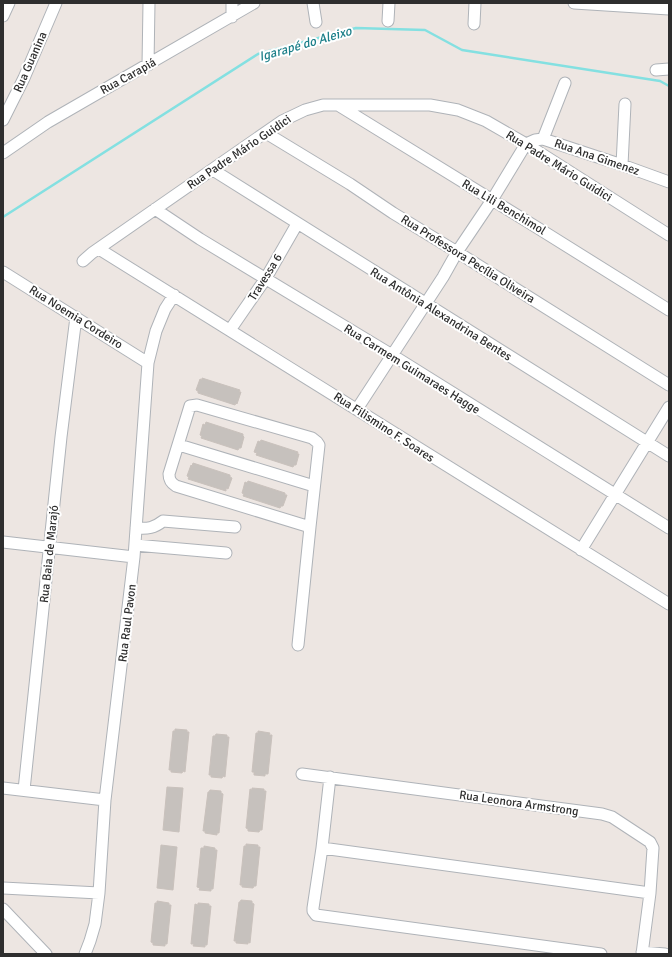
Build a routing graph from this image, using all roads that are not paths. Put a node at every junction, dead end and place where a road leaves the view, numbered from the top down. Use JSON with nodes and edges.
{"nodes":[{"id":1,"x":56,"y":3,"type":"edge"},
{"id":2,"x":149,"y":3,"type":"edge"},
{"id":3,"x":232,"y":3,"type":"edge"},
{"id":4,"x":254,"y":3,"type":"edge"},
{"id":5,"x":313,"y":3,"type":"edge"},
{"id":6,"x":389,"y":3,"type":"edge"},
{"id":7,"x":475,"y":3,"type":"edge"},
{"id":8,"x":574,"y":3,"type":"edge"},
{"id":9,"x":669,"y":10,"type":"edge"},
{"id":10,"x":232,"y":17,"type":"junction"},
{"id":11,"x":388,"y":21,"type":"dead end"},
{"id":12,"x":316,"y":22,"type":"dead end"},
{"id":13,"x":474,"y":24,"type":"dead end"},
{"id":14,"x":148,"y":65,"type":"junction"},
{"id":15,"x":669,"y":69,"type":"edge"},
{"id":16,"x":656,"y":70,"type":"dead end"},
{"id":17,"x":565,"y":83,"type":"dead end"},
{"id":18,"x":625,"y":104,"type":"dead end"},
{"id":19,"x":338,"y":105,"type":"junction"},
{"id":20,"x":3,"y":120,"type":"edge"},
{"id":21,"x":266,"y":133,"type":"junction"},
{"id":22,"x":543,"y":139,"type":"junction"},
{"id":23,"x":526,"y":144,"type":"junction"},
{"id":24,"x":3,"y":153,"type":"edge"},
{"id":25,"x":622,"y":165,"type":"junction"},
{"id":26,"x":213,"y":170,"type":"junction"},
{"id":27,"x":669,"y":182,"type":"edge"},
{"id":28,"x":492,"y":200,"type":"junction"},
{"id":29,"x":155,"y":209,"type":"junction"},
{"id":30,"x":297,"y":224,"type":"junction"},
{"id":31,"x":669,"y":235,"type":"edge"},
{"id":32,"x":99,"y":249,"type":"junction"},
{"id":33,"x":458,"y":252,"type":"junction"},
{"id":34,"x":83,"y":261,"type":"dead end"},
{"id":35,"x":4,"y":276,"type":"edge"},
{"id":36,"x":266,"y":278,"type":"junction"},
{"id":37,"x":174,"y":295,"type":"junction"},
{"id":38,"x":425,"y":304,"type":"junction"},
{"id":39,"x":669,"y":310,"type":"edge"},
{"id":40,"x":76,"y":318,"type":"junction"},
{"id":41,"x":230,"y":330,"type":"junction"},
{"id":42,"x":392,"y":355,"type":"junction"},
{"id":43,"x":148,"y":363,"type":"junction"},
{"id":44,"x":669,"y":384,"type":"edge"},
{"id":45,"x":669,"y":406,"type":"edge"},
{"id":46,"x":357,"y":409,"type":"junction"},
{"id":47,"x":646,"y":442,"type":"junction"},
{"id":48,"x":179,"y":445,"type":"junction"},
{"id":49,"x":669,"y":456,"type":"edge"},
{"id":50,"x":314,"y":486,"type":"junction"},
{"id":51,"x":614,"y":495,"type":"junction"},
{"id":52,"x":235,"y":526,"type":"dead end"},
{"id":53,"x":310,"y":527,"type":"junction"},
{"id":54,"x":136,"y":528,"type":"junction"},
{"id":55,"x":669,"y":528,"type":"edge"},
{"id":56,"x":3,"y":542,"type":"edge"},
{"id":57,"x":135,"y":545,"type":"junction"},
{"id":58,"x":49,"y":548,"type":"junction"},
{"id":59,"x":581,"y":550,"type":"junction"},
{"id":60,"x":226,"y":553,"type":"dead end"},
{"id":61,"x":134,"y":557,"type":"junction"},
{"id":62,"x":669,"y":604,"type":"edge"},
{"id":63,"x":298,"y":645,"type":"dead end"},
{"id":64,"x":302,"y":774,"type":"dead end"},
{"id":65,"x":330,"y":778,"type":"junction"},
{"id":66,"x":3,"y":788,"type":"edge"},
{"id":67,"x":24,"y":790,"type":"junction"},
{"id":68,"x":105,"y":800,"type":"junction"},
{"id":69,"x":322,"y":848,"type":"junction"},
{"id":70,"x":3,"y":888,"type":"edge"},
{"id":71,"x":99,"y":893,"type":"junction"},
{"id":72,"x":650,"y":893,"type":"junction"},
{"id":73,"x":3,"y":909,"type":"edge"},
{"id":74,"x":642,"y":953,"type":"edge"},
{"id":75,"x":46,"y":954,"type":"edge"},
{"id":76,"x":85,"y":954,"type":"edge"},
{"id":77,"x":601,"y":954,"type":"edge"},
{"id":78,"x":665,"y":954,"type":"edge"}],
"edges":[{"from":1,"to":20,"type":"street","name":"Rua Guanina"},
{"from":2,"to":14,"type":"street"},
{"from":3,"to":10,"type":"street"},
{"from":4,"to":10,"type":"street","name":"Rua Carapiá"},
{"from":5,"to":12,"type":"street"},
{"from":6,"to":11,"type":"street"},
{"from":7,"to":13,"type":"street"},
{"from":8,"to":9,"type":"street"},
{"from":10,"to":14,"type":"street","name":"Rua Carapiá"},
{"from":14,"to":24,"type":"street","name":"Rua Carapiá"},
{"from":15,"to":16,"type":"street"},
{"from":17,"to":22,"type":"street"},
{"from":18,"to":25,"type":"street"},
{"from":19,"to":21,"type":"street","name":"Rua Padre Mário Guidici"},
{"from":19,"to":23,"type":"street","name":"Rua Padre Mário Guidici"},
{"from":19,"to":28,"type":"street","name":"Rua Lili Benchimol"},
{"from":21,"to":26,"type":"street","name":"Rua Padre Mário Guidici"},
{"from":21,"to":33,"type":"street","name":"Rua Professora Pecília Oliveira"},
{"from":22,"to":23,"type":"street","name":"Rua Ana Gimenez"},
{"from":22,"to":25,"type":"street","name":"Rua Ana Gimenez"},
{"from":23,"to":28,"type":"street"},
{"from":23,"to":31,"type":"street","name":"Rua Padre Mário Guidici"},
{"from":25,"to":27,"type":"street","name":"Rua Ana Gimenez"},
{"from":26,"to":29,"type":"street","name":"Rua Padre Mário Guidici"},
{"from":26,"to":30,"type":"street","name":"Rua Antônia Alexandrina Bentes"},
{"from":28,"to":33,"type":"street"},
{"from":28,"to":39,"type":"street","name":"Rua Lili Benchimol"},
{"from":29,"to":32,"type":"street","name":"Rua Padre Mário Guidici"},
{"from":29,"to":36,"type":"street","name":"Rua Carmem Guimaraes Hagge"},
{"from":30,"to":36,"type":"street","name":"Travessa 6"},
{"from":30,"to":38,"type":"street","name":"Rua Antônia Alexandrina Bentes"},
{"from":32,"to":34,"type":"street","name":"Rua Padre Mário Guidici"},
{"from":32,"to":37,"type":"street","name":"Rua Filismino F. Soares"},
{"from":33,"to":38,"type":"street"},
{"from":33,"to":44,"type":"street","name":"Rua Professora Pecília Oliveira"},
{"from":35,"to":40,"type":"street","name":"Rua Noemia Cordeiro"},
{"from":36,"to":41,"type":"street","name":"Travessa 6"},
{"from":36,"to":42,"type":"street","name":"Rua Carmem Guimaraes Hagge"},
{"from":37,"to":41,"type":"street","name":"Rua Filismino F. Soares"},
{"from":37,"to":43,"type":"street","name":"Rua Raul Pavon"},
{"from":38,"to":42,"type":"street"},
{"from":38,"to":47,"type":"street","name":"Rua Antônia Alexandrina Bentes"},
{"from":40,"to":43,"type":"street","name":"Rua Noemia Cordeiro"},
{"from":40,"to":58,"type":"street","name":"Rua Baia de Marajó"},
{"from":41,"to":46,"type":"street","name":"Rua Filismino F. Soares"},
{"from":42,"to":46,"type":"street"},
{"from":42,"to":51,"type":"street","name":"Rua Carmem Guimaraes Hagge"},
{"from":43,"to":54,"type":"street","name":"Rua Raul Pavon"},
{"from":45,"to":47,"type":"street"},
{"from":46,"to":59,"type":"street","name":"Rua Filismino F. Soares"},
{"from":47,"to":49,"type":"street","name":"Rua Antônia Alexandrina Bentes"},
{"from":47,"to":51,"type":"street"},
{"from":48,"to":50,"type":"street"},
{"from":48,"to":50,"type":"street"},
{"from":48,"to":53,"type":"street"},
{"from":50,"to":53,"type":"street"},
{"from":51,"to":55,"type":"street","name":"Rua Carmem Guimaraes Hagge"},
{"from":51,"to":59,"type":"street"},
{"from":52,"to":54,"type":"street"},
{"from":53,"to":63,"type":"street"},
{"from":54,"to":57,"type":"street","name":"Rua Raul Pavon"},
{"from":56,"to":58,"type":"street"},
{"from":57,"to":60,"type":"street"},
{"from":57,"to":61,"type":"street","name":"Rua Raul Pavon"},
{"from":58,"to":61,"type":"street"},
{"from":58,"to":67,"type":"street","name":"Rua Baia de Marajó"},
{"from":59,"to":62,"type":"street","name":"Rua Filismino F. Soares"},
{"from":61,"to":68,"type":"street","name":"Rua Raul Pavon"},
{"from":64,"to":65,"type":"street","name":"Rua Leonora Armstrong"},
{"from":65,"to":69,"type":"street"},
{"from":65,"to":72,"type":"street","name":"Rua Leonora Armstrong"},
{"from":66,"to":67,"type":"street"},
{"from":67,"to":68,"type":"street"},
{"from":68,"to":71,"type":"street","name":"Rua Raul Pavon"},
{"from":69,"to":72,"type":"street"},
{"from":69,"to":77,"type":"street"},
{"from":70,"to":71,"type":"street"},
{"from":71,"to":76,"type":"street","name":"Rua Raul Pavon"},
{"from":72,"to":74,"type":"street","name":"Rua Leonora Armstrong"},
{"from":73,"to":75,"type":"street"},
{"from":74,"to":78,"type":"street","name":"Rua Leonora Armstrong"}]}
